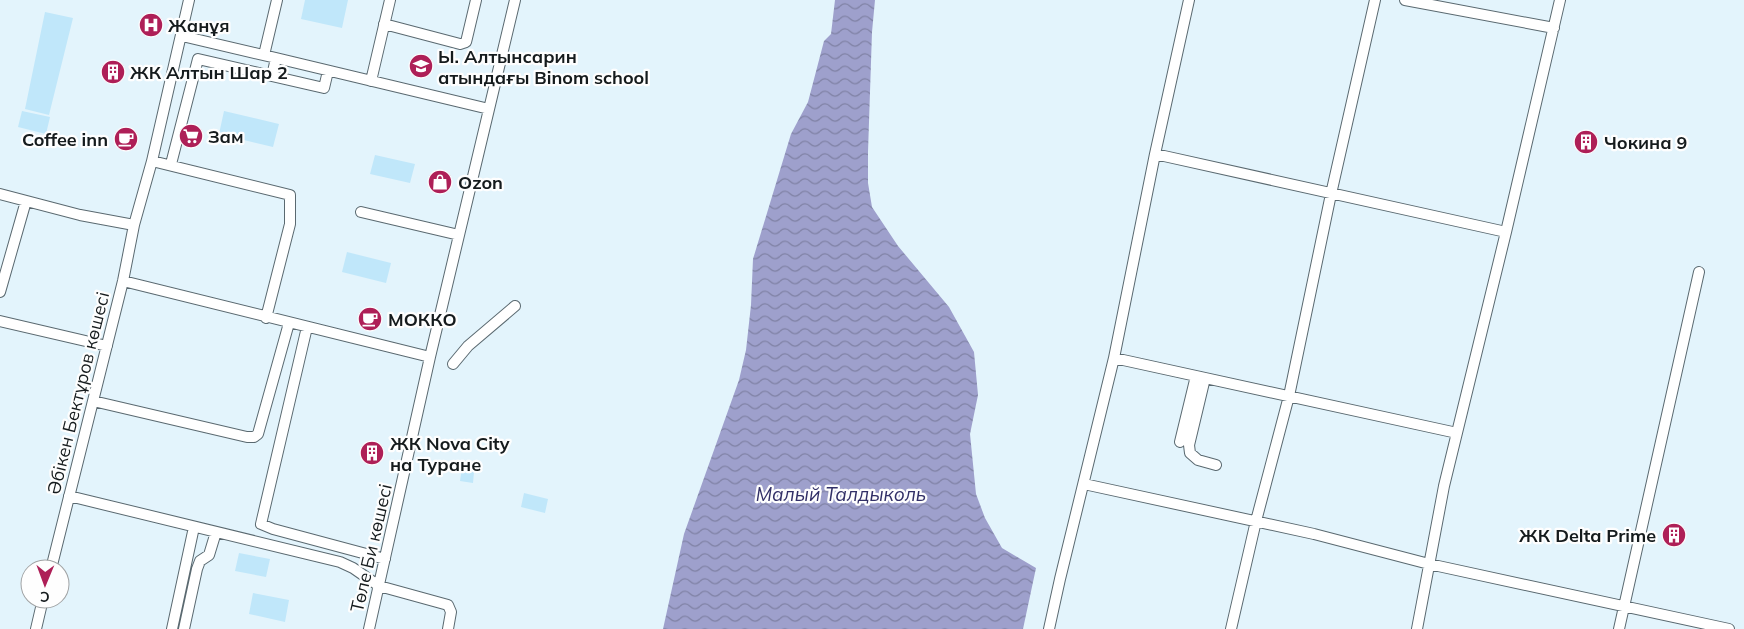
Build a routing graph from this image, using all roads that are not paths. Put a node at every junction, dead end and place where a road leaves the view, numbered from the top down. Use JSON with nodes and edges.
{"nodes":[{"id":1,"x":189,"y":0,"type":"edge"},
{"id":2,"x":277,"y":0,"type":"edge"},
{"id":3,"x":390,"y":0,"type":"edge"},
{"id":4,"x":476,"y":0,"type":"edge"},
{"id":5,"x":515,"y":0,"type":"edge"},
{"id":6,"x":1190,"y":0,"type":"edge"},
{"id":7,"x":1375,"y":0,"type":"edge"},
{"id":8,"x":1405,"y":0,"type":"edge"},
{"id":9,"x":1560,"y":0,"type":"edge"},
{"id":10,"x":384,"y":24,"type":"junction"},
{"id":11,"x":1554,"y":28,"type":"junction"},
{"id":12,"x":182,"y":36,"type":"junction"},
{"id":13,"x":264,"y":55,"type":"junction"},
{"id":14,"x":276,"y":58,"type":"junction"},
{"id":15,"x":328,"y":70,"type":"junction"},
{"id":16,"x":272,"y":76,"type":"junction"},
{"id":17,"x":372,"y":81,"type":"junction"},
{"id":18,"x":489,"y":109,"type":"junction"},
{"id":19,"x":1155,"y":154,"type":"junction"},
{"id":20,"x":152,"y":161,"type":"junction"},
{"id":21,"x":171,"y":164,"type":"junction"},
{"id":22,"x":0,"y":194,"type":"edge"},
{"id":23,"x":1331,"y":194,"type":"junction"},
{"id":24,"x":26,"y":200,"type":"junction"},
{"id":25,"x":361,"y":212,"type":"dead end"},
{"id":26,"x":134,"y":225,"type":"junction"},
{"id":27,"x":1506,"y":232,"type":"junction"},
{"id":28,"x":459,"y":235,"type":"junction"},
{"id":29,"x":1699,"y":272,"type":"dead end"},
{"id":30,"x":123,"y":281,"type":"junction"},
{"id":31,"x":0,"y":292,"type":"edge"},
{"id":32,"x":515,"y":306,"type":"dead end"},
{"id":33,"x":266,"y":318,"type":"junction"},
{"id":34,"x":0,"y":321,"type":"edge"},
{"id":35,"x":289,"y":323,"type":"junction"},
{"id":36,"x":307,"y":328,"type":"junction"},
{"id":37,"x":107,"y":346,"type":"junction"},
{"id":38,"x":430,"y":357,"type":"junction"},
{"id":39,"x":1114,"y":358,"type":"junction"},
{"id":40,"x":453,"y":364,"type":"dead end"},
{"id":41,"x":1200,"y":377,"type":"junction"},
{"id":42,"x":1289,"y":396,"type":"junction"},
{"id":43,"x":94,"y":401,"type":"junction"},
{"id":44,"x":1457,"y":433,"type":"junction"},
{"id":45,"x":1180,"y":442,"type":"dead end"},
{"id":46,"x":1216,"y":465,"type":"dead end"},
{"id":47,"x":1084,"y":484,"type":"junction"},
{"id":48,"x":69,"y":496,"type":"junction"},
{"id":49,"x":1256,"y":521,"type":"junction"},
{"id":50,"x":194,"y":527,"type":"junction"},
{"id":51,"x":216,"y":532,"type":"junction"},
{"id":52,"x":53,"y":559,"type":"edge"},
{"id":53,"x":385,"y":559,"type":"junction"},
{"id":54,"x":1429,"y":564,"type":"junction"},
{"id":55,"x":379,"y":586,"type":"junction"},
{"id":56,"x":1624,"y":606,"type":"junction"},
{"id":57,"x":41,"y":609,"type":"edge"},
{"id":58,"x":36,"y":629,"type":"edge"},
{"id":59,"x":172,"y":629,"type":"edge"},
{"id":60,"x":184,"y":629,"type":"edge"},
{"id":61,"x":369,"y":629,"type":"edge"},
{"id":62,"x":448,"y":629,"type":"edge"},
{"id":63,"x":1049,"y":629,"type":"edge"},
{"id":64,"x":1231,"y":629,"type":"edge"},
{"id":65,"x":1417,"y":629,"type":"edge"},
{"id":66,"x":1619,"y":629,"type":"edge"},
{"id":67,"x":1729,"y":629,"type":"edge"}],
"edges":[{"from":1,"to":12,"type":"street","name":"Әбікен Бектұров көшесі"},
{"from":2,"to":13,"type":"street"},
{"from":3,"to":10,"type":"street"},
{"from":4,"to":10,"type":"street"},
{"from":5,"to":18,"type":"street","name":"Төле Би көшесі"},
{"from":6,"to":19,"type":"street"},
{"from":7,"to":23,"type":"street"},
{"from":8,"to":11,"type":"street"},
{"from":9,"to":11,"type":"street"},
{"from":10,"to":17,"type":"street"},
{"from":11,"to":27,"type":"street"},
{"from":12,"to":13,"type":"street"},
{"from":12,"to":20,"type":"street","name":"Әбікен Бектұров көшесі"},
{"from":13,"to":14,"type":"street"},
{"from":14,"to":15,"type":"street"},
{"from":14,"to":16,"type":"street"},
{"from":15,"to":16,"type":"street"},
{"from":15,"to":17,"type":"street"},
{"from":16,"to":21,"type":"street"},
{"from":17,"to":18,"type":"street"},
{"from":18,"to":28,"type":"street","name":"Төле Би көшесі"},
{"from":19,"to":23,"type":"street"},
{"from":19,"to":39,"type":"street"},
{"from":20,"to":21,"type":"street"},
{"from":20,"to":26,"type":"street","name":"Әбікен Бектұров көшесі"},
{"from":21,"to":33,"type":"street"},
{"from":22,"to":24,"type":"street"},
{"from":23,"to":27,"type":"street"},
{"from":23,"to":42,"type":"street"},
{"from":24,"to":26,"type":"street"},
{"from":24,"to":31,"type":"street"},
{"from":25,"to":28,"type":"street"},
{"from":26,"to":30,"type":"street","name":"Әбікен Бектұров көшесі"},
{"from":27,"to":44,"type":"street"},
{"from":28,"to":38,"type":"street","name":"Төле Би көшесі"},
{"from":29,"to":56,"type":"street"},
{"from":30,"to":33,"type":"street"},
{"from":30,"to":37,"type":"street","name":"Әбікен Бектұров көшесі"},
{"from":32,"to":40,"type":"street"},
{"from":33,"to":35,"type":"street"},
{"from":34,"to":37,"type":"street"},
{"from":35,"to":36,"type":"street"},
{"from":35,"to":43,"type":"street"},
{"from":36,"to":38,"type":"street"},
{"from":36,"to":53,"type":"street"},
{"from":37,"to":43,"type":"street","name":"Әбікен Бектұров көшесі"},
{"from":38,"to":53,"type":"street","name":"Төле Би көшесі"},
{"from":39,"to":41,"type":"street"},
{"from":39,"to":47,"type":"street"},
{"from":41,"to":42,"type":"street"},
{"from":41,"to":45,"type":"street"},
{"from":41,"to":46,"type":"street"},
{"from":42,"to":44,"type":"street"},
{"from":42,"to":49,"type":"street"},
{"from":43,"to":48,"type":"street","name":"Әбікен Бектұров көшесі"},
{"from":44,"to":54,"type":"street"},
{"from":47,"to":49,"type":"street"},
{"from":47,"to":63,"type":"street"},
{"from":48,"to":50,"type":"street"},
{"from":48,"to":52,"type":"street","name":"Әбікен Бектұров көшесі"},
{"from":49,"to":54,"type":"street"},
{"from":49,"to":64,"type":"street"},
{"from":50,"to":51,"type":"street"},
{"from":50,"to":59,"type":"street"},
{"from":51,"to":55,"type":"street"},
{"from":51,"to":60,"type":"street"},
{"from":53,"to":55,"type":"street","name":"Төле Би көшесі"},
{"from":54,"to":56,"type":"street"},
{"from":54,"to":65,"type":"street"},
{"from":55,"to":61,"type":"street","name":"Төле Би көшесі"},
{"from":55,"to":62,"type":"street"},
{"from":56,"to":66,"type":"street"},
{"from":56,"to":67,"type":"street"},
{"from":57,"to":58,"type":"street"}]}
